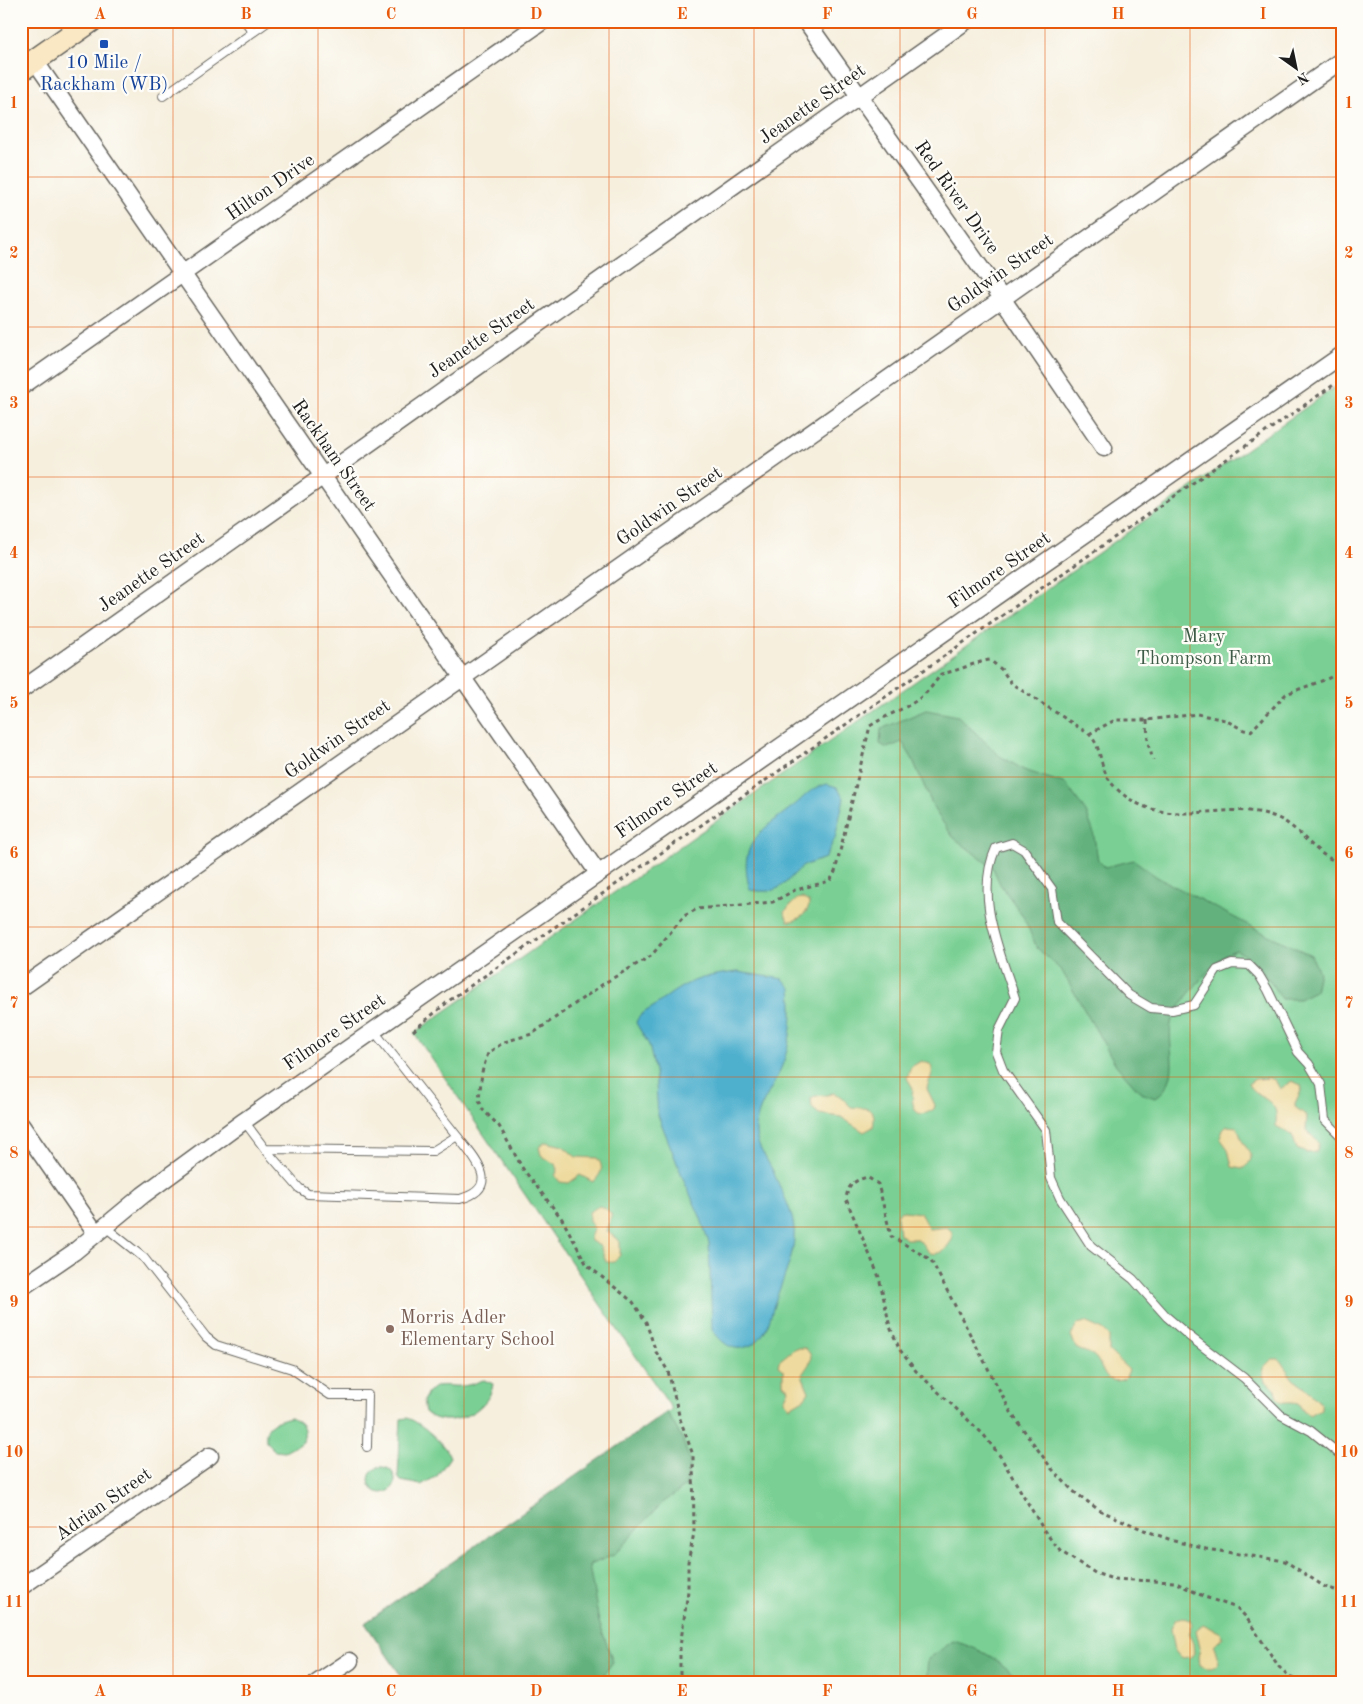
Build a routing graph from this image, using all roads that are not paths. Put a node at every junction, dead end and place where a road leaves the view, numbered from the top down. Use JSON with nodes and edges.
{"nodes":[{"id":1,"x":91,"y":21,"type":"edge"},
{"id":2,"x":245,"y":21,"type":"edge"},
{"id":3,"x":269,"y":21,"type":"edge"},
{"id":4,"x":543,"y":21,"type":"edge"},
{"id":5,"x":806,"y":21,"type":"edge"},
{"id":6,"x":966,"y":21,"type":"edge"},
{"id":7,"x":253,"y":32,"type":"junction"},
{"id":8,"x":1342,"y":60,"type":"edge"},
{"id":9,"x":28,"y":65,"type":"edge"},
{"id":10,"x":163,"y":96,"type":"dead end"},
{"id":11,"x":859,"y":96,"type":"junction"},
{"id":12,"x":182,"y":274,"type":"junction"},
{"id":13,"x":1002,"y":298,"type":"junction"},
{"id":14,"x":1342,"y":355,"type":"edge"},
{"id":15,"x":21,"y":387,"type":"edge"},
{"id":16,"x":1104,"y":448,"type":"dead end"},
{"id":17,"x":323,"y":477,"type":"junction"},
{"id":18,"x":463,"y":677,"type":"junction"},
{"id":19,"x":21,"y":690,"type":"edge"},
{"id":20,"x":598,"y":873,"type":"junction"},
{"id":21,"x":21,"y":988,"type":"edge"},
{"id":22,"x":374,"y":1031,"type":"junction"},
{"id":23,"x":244,"y":1121,"type":"junction"},
{"id":24,"x":21,"y":1125,"type":"edge"},
{"id":25,"x":457,"y":1136,"type":"junction"},
{"id":26,"x":1342,"y":1138,"type":"edge"},
{"id":27,"x":266,"y":1150,"type":"junction"},
{"id":28,"x":100,"y":1229,"type":"junction"},
{"id":29,"x":21,"y":1288,"type":"edge"},
{"id":30,"x":367,"y":1447,"type":"dead end"},
{"id":31,"x":210,"y":1456,"type":"dead end"},
{"id":32,"x":1342,"y":1456,"type":"edge"},
{"id":33,"x":21,"y":1587,"type":"edge"},
{"id":34,"x":350,"y":1661,"type":"dead end"},
{"id":35,"x":317,"y":1683,"type":"edge"}],
"edges":[{"from":1,"to":9,"type":"main road"},
{"from":2,"to":7,"type":"lane"},
{"from":3,"to":7,"type":"lane"},
{"from":4,"to":12,"type":"street","name":"Hilton Drive"},
{"from":5,"to":11,"type":"street","name":"Red River Drive"},
{"from":6,"to":11,"type":"street","name":"Jeanette Street"},
{"from":7,"to":10,"type":"lane"},
{"from":8,"to":13,"type":"street","name":"Goldwin Street"},
{"from":9,"to":12,"type":"street","name":"Rackham Street"},
{"from":11,"to":13,"type":"street","name":"Red River Drive"},
{"from":11,"to":17,"type":"street","name":"Jeanette Street"},
{"from":12,"to":15,"type":"street","name":"Hilton Drive"},
{"from":12,"to":17,"type":"street","name":"Rackham Street"},
{"from":13,"to":16,"type":"street","name":"Red River Drive"},
{"from":13,"to":18,"type":"street","name":"Goldwin Street"},
{"from":14,"to":20,"type":"street","name":"Filmore Street"},
{"from":17,"to":18,"type":"street","name":"Rackham Street"},
{"from":17,"to":19,"type":"street","name":"Jeanette Street"},
{"from":18,"to":20,"type":"street","name":"Rackham Street"},
{"from":18,"to":21,"type":"street","name":"Goldwin Street"},
{"from":20,"to":22,"type":"street","name":"Filmore Street"},
{"from":22,"to":23,"type":"street","name":"Filmore Street"},
{"from":22,"to":25,"type":"lane"},
{"from":23,"to":27,"type":"lane"},
{"from":23,"to":28,"type":"street","name":"Filmore Street"},
{"from":24,"to":28,"type":"street"},
{"from":25,"to":27,"type":"lane"},
{"from":25,"to":27,"type":"lane"},
{"from":26,"to":32,"type":"lane"},
{"from":28,"to":29,"type":"street","name":"Filmore Street"},
{"from":28,"to":30,"type":"lane"},
{"from":31,"to":33,"type":"street","name":"Adrian Street"},
{"from":34,"to":35,"type":"street"}]}
